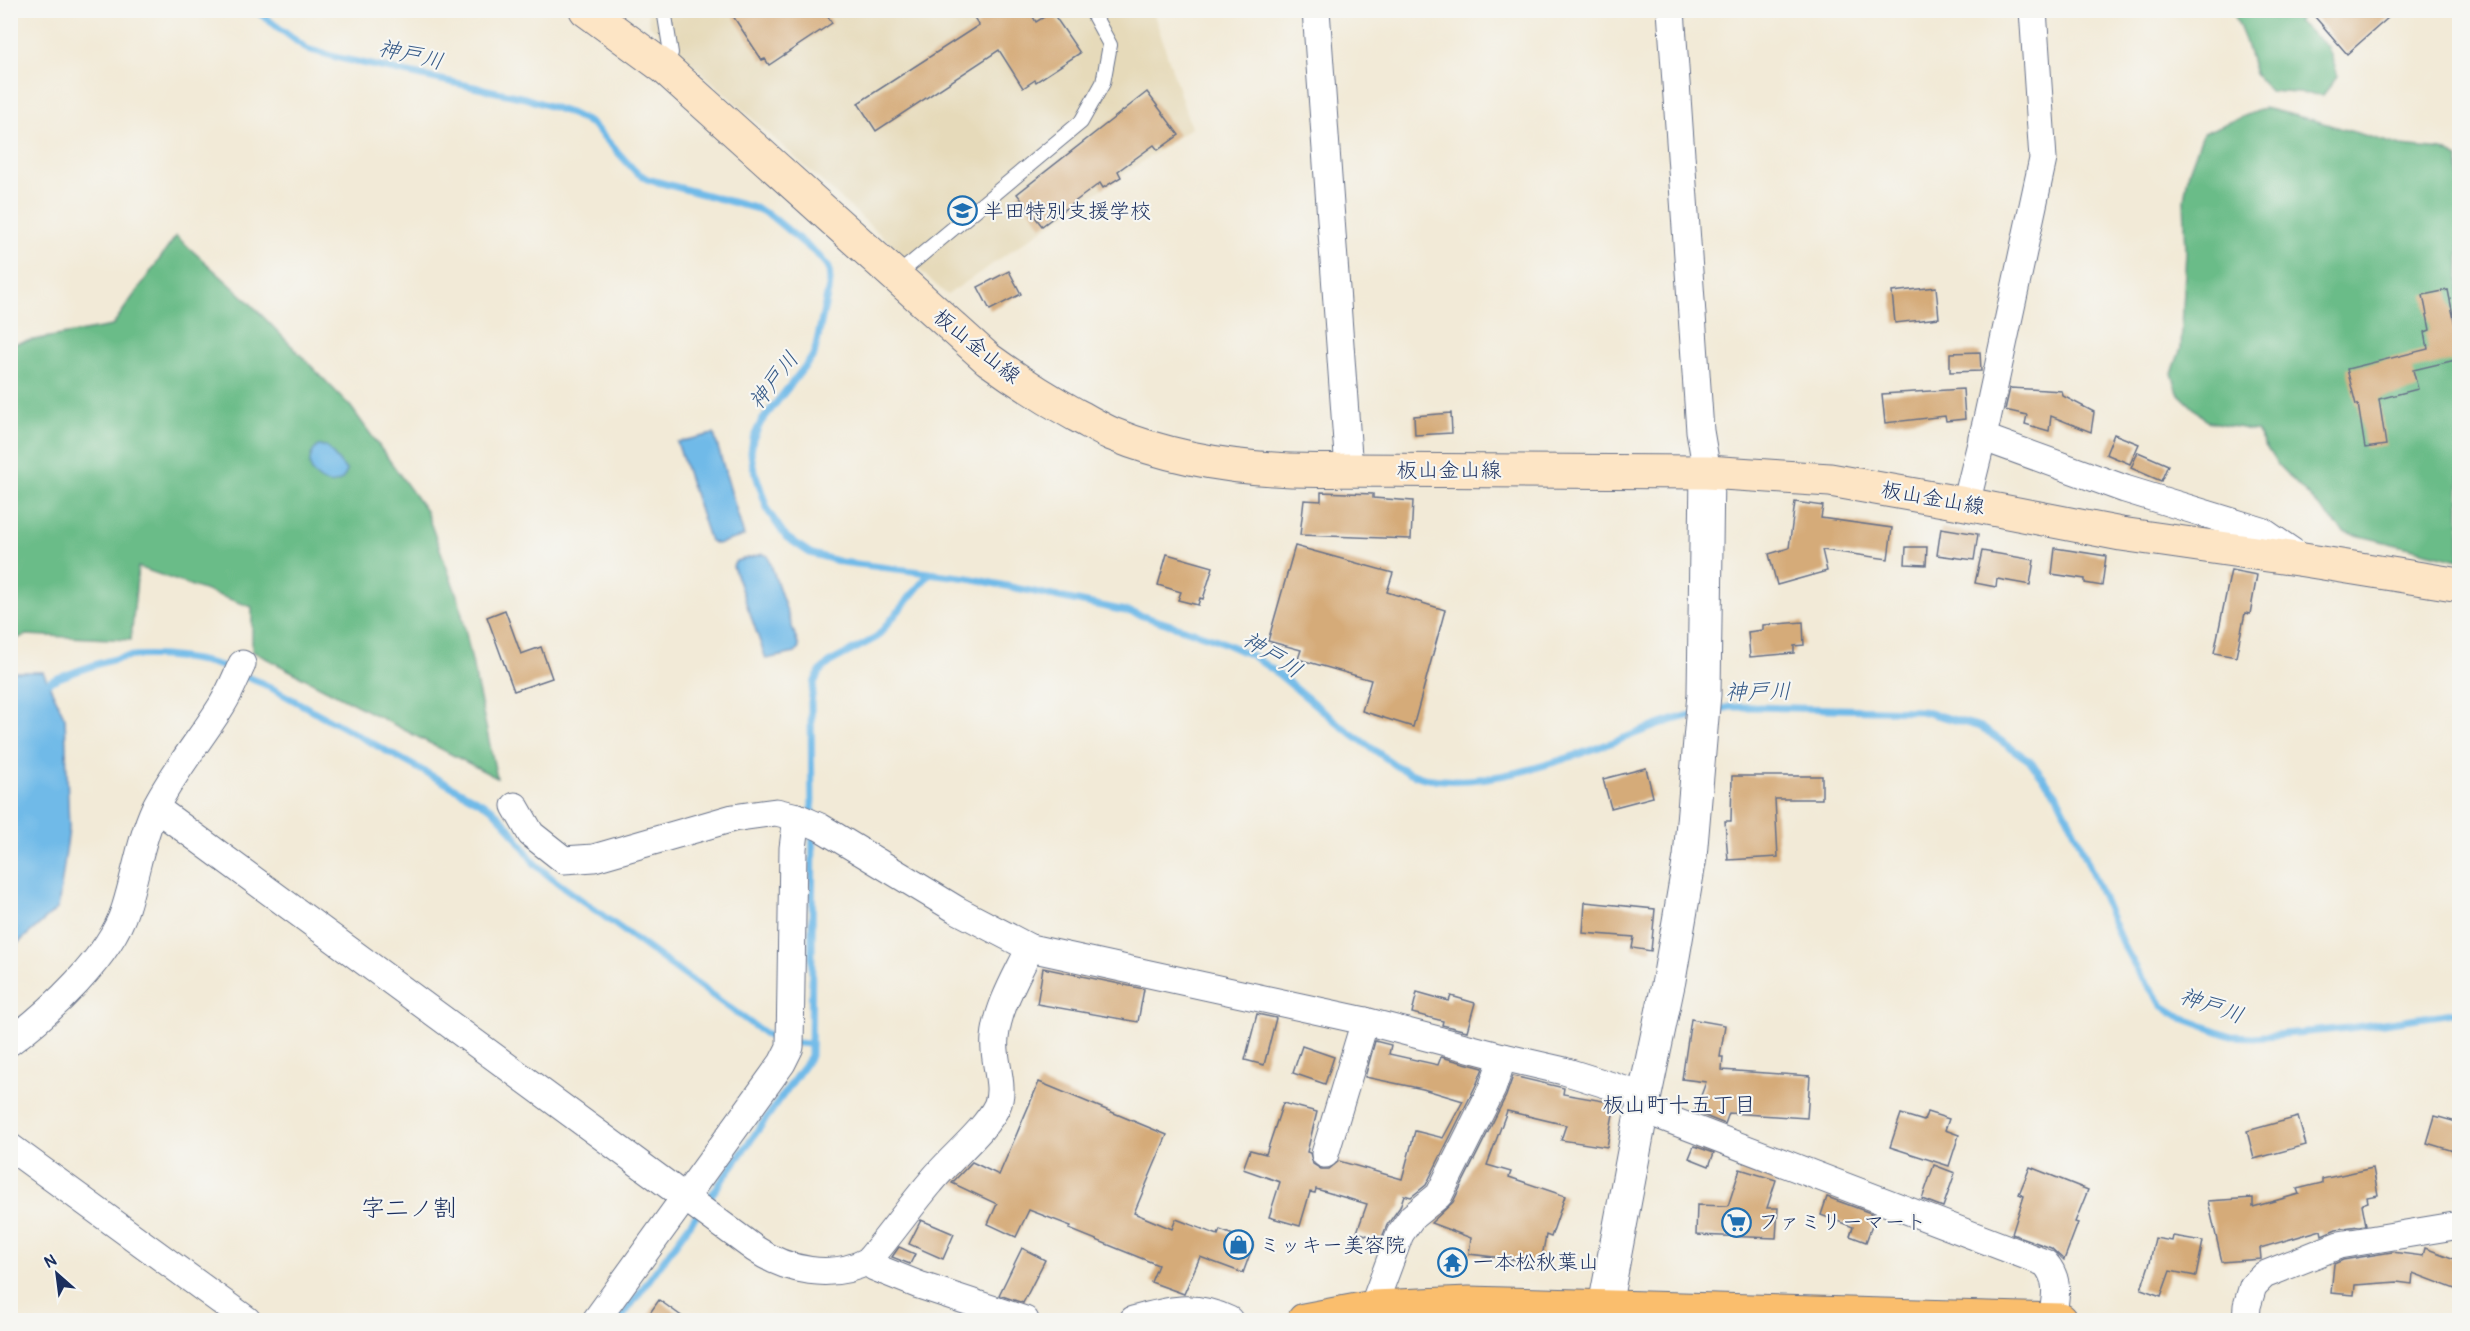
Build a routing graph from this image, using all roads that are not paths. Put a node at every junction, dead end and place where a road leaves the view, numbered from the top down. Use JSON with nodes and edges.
{"nodes":[{"id":1,"x":586,"y":10,"type":"edge"},
{"id":2,"x":664,"y":10,"type":"edge"},
{"id":3,"x":1091,"y":10,"type":"edge"},
{"id":4,"x":1316,"y":10,"type":"edge"},
{"id":5,"x":1671,"y":10,"type":"edge"},
{"id":6,"x":2033,"y":10,"type":"edge"},
{"id":7,"x":665,"y":68,"type":"junction"},
{"id":8,"x":896,"y":276,"type":"junction"},
{"id":9,"x":1982,"y":437,"type":"junction"},
{"id":10,"x":1349,"y":470,"type":"junction"},
{"id":11,"x":1707,"y":472,"type":"junction"},
{"id":12,"x":1966,"y":504,"type":"junction"},
{"id":13,"x":2304,"y":560,"type":"junction"},
{"id":14,"x":2460,"y":585,"type":"edge"},
{"id":15,"x":242,"y":664,"type":"dead end"},
{"id":16,"x":515,"y":806,"type":"dead end"},
{"id":17,"x":156,"y":808,"type":"junction"},
{"id":18,"x":808,"y":822,"type":"junction"},
{"id":19,"x":1030,"y":948,"type":"junction"},
{"id":20,"x":1365,"y":1021,"type":"junction"},
{"id":21,"x":10,"y":1042,"type":"edge"},
{"id":22,"x":1503,"y":1058,"type":"junction"},
{"id":23,"x":1643,"y":1103,"type":"junction"},
{"id":24,"x":10,"y":1147,"type":"edge"},
{"id":25,"x":1325,"y":1154,"type":"dead end"},
{"id":26,"x":695,"y":1205,"type":"junction"},
{"id":27,"x":2460,"y":1225,"type":"edge"},
{"id":28,"x":868,"y":1261,"type":"junction"},
{"id":29,"x":1605,"y":1306,"type":"junction"},
{"id":30,"x":1363,"y":1312,"type":"edge"},
{"id":31,"x":247,"y":1320,"type":"edge"},
{"id":32,"x":596,"y":1320,"type":"edge"},
{"id":33,"x":1026,"y":1320,"type":"edge"},
{"id":34,"x":1132,"y":1320,"type":"edge"},
{"id":35,"x":1229,"y":1320,"type":"edge"},
{"id":36,"x":1304,"y":1320,"type":"edge"},
{"id":37,"x":2052,"y":1320,"type":"edge"},
{"id":38,"x":2061,"y":1320,"type":"edge"},
{"id":39,"x":2246,"y":1320,"type":"edge"}],
"edges":[{"from":1,"to":7,"type":"main road","name":"板山金山線"},
{"from":2,"to":7,"type":"lane"},
{"from":3,"to":8,"type":"lane"},
{"from":4,"to":10,"type":"street"},
{"from":5,"to":11,"type":"street"},
{"from":6,"to":9,"type":"street"},
{"from":7,"to":8,"type":"main road","name":"板山金山線"},
{"from":8,"to":10,"type":"main road","name":"板山金山線"},
{"from":9,"to":12,"type":"street"},
{"from":9,"to":13,"type":"street"},
{"from":10,"to":11,"type":"main road","name":"板山金山線"},
{"from":11,"to":12,"type":"main road","name":"板山金山線"},
{"from":11,"to":23,"type":"street"},
{"from":12,"to":13,"type":"main road","name":"板山金山線"},
{"from":13,"to":14,"type":"main road","name":"板山金山線"},
{"from":15,"to":17,"type":"street"},
{"from":16,"to":18,"type":"street"},
{"from":17,"to":21,"type":"street"},
{"from":17,"to":26,"type":"street"},
{"from":18,"to":19,"type":"street"},
{"from":18,"to":26,"type":"street"},
{"from":19,"to":20,"type":"street"},
{"from":19,"to":28,"type":"street"},
{"from":20,"to":22,"type":"street"},
{"from":20,"to":25,"type":"street"},
{"from":22,"to":23,"type":"street"},
{"from":22,"to":30,"type":"street"},
{"from":23,"to":29,"type":"street"},
{"from":23,"to":37,"type":"street"},
{"from":24,"to":31,"type":"street"},
{"from":26,"to":28,"type":"street"},
{"from":26,"to":32,"type":"street"},
{"from":27,"to":39,"type":"street"},
{"from":28,"to":33,"type":"street"},
{"from":29,"to":30,"type":"main road"},
{"from":29,"to":37,"type":"main road"},
{"from":30,"to":36,"type":"main road"},
{"from":34,"to":35,"type":"street"},
{"from":37,"to":38,"type":"main road"}]}
